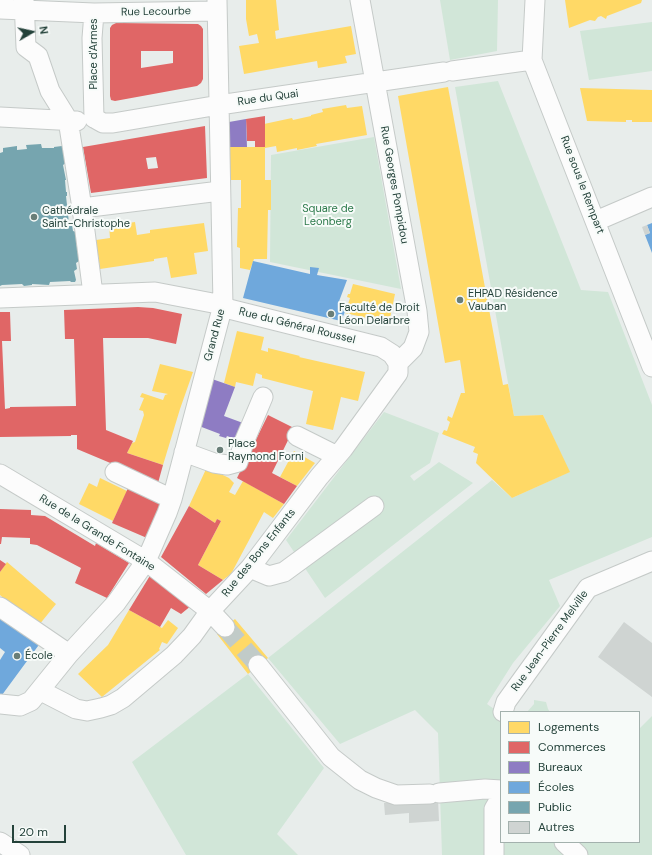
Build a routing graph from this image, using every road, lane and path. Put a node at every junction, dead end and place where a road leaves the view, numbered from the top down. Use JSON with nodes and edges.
{"nodes":[{"id":1,"x":360,"y":0,"type":"edge"},
{"id":2,"x":535,"y":0,"type":"edge"},
{"id":3,"x":24,"y":5,"type":"edge"},
{"id":4,"x":217,"y":6,"type":"edge"},
{"id":5,"x":0,"y":9,"type":"edge"},
{"id":6,"x":94,"y":13,"type":"junction"},
{"id":7,"x":532,"y":60,"type":"junction"},
{"id":8,"x":375,"y":83,"type":"junction"},
{"id":9,"x":218,"y":105,"type":"junction"},
{"id":10,"x":0,"y":117,"type":"edge"},
{"id":11,"x":94,"y":118,"type":"junction"},
{"id":12,"x":68,"y":120,"type":"junction"},
{"id":13,"x":220,"y":191,"type":"junction"},
{"id":14,"x":652,"y":198,"type":"edge"},
{"id":15,"x":82,"y":208,"type":"junction"},
{"id":16,"x":596,"y":221,"type":"junction"},
{"id":17,"x":93,"y":294,"type":"junction"},
{"id":18,"x":0,"y":298,"type":"edge"},
{"id":19,"x":223,"y":306,"type":"junction"},
{"id":20,"x":398,"y":363,"type":"junction"},
{"id":21,"x":652,"y":367,"type":"edge"},
{"id":22,"x":263,"y":397,"type":"dead end"},
{"id":23,"x":298,"y":436,"type":"dead end"},
{"id":24,"x":184,"y":452,"type":"junction"},
{"id":25,"x":337,"y":456,"type":"junction"},
{"id":26,"x":115,"y":472,"type":"dead end"},
{"id":27,"x":0,"y":474,"type":"edge"},
{"id":28,"x":172,"y":499,"type":"junction"},
{"id":29,"x":374,"y":506,"type":"dead end"},
{"id":30,"x":146,"y":561,"type":"junction"},
{"id":31,"x":652,"y":561,"type":"edge"},
{"id":32,"x":250,"y":568,"type":"junction"},
{"id":33,"x":0,"y":607,"type":"edge"},
{"id":34,"x":210,"y":611,"type":"junction"},
{"id":35,"x":225,"y":627,"type":"tunnel mouth"},
{"id":36,"x":70,"y":654,"type":"junction"},
{"id":37,"x":258,"y":665,"type":"tunnel mouth"},
{"id":38,"x":41,"y":691,"type":"junction"},
{"id":39,"x":1,"y":705,"type":"edge"},
{"id":40,"x":503,"y":711,"type":"edge"},
{"id":41,"x":496,"y":792,"type":"edge"},
{"id":42,"x":0,"y":842,"type":"edge"},
{"id":43,"x":565,"y":843,"type":"edge"},
{"id":44,"x":20,"y":855,"type":"edge"},
{"id":45,"x":494,"y":855,"type":"edge"},
{"id":46,"x":578,"y":855,"type":"edge"}],
"edges":[{"from":1,"to":8,"type":"street","name":"Rue Georges Pompidou"},
{"from":2,"to":7,"type":"street","name":"Rue sous le Rempart"},
{"from":3,"to":5,"type":"street","name":"Place d'Armes"},
{"from":3,"to":6,"type":"street","name":"Place d'Armes"},
{"from":3,"to":12,"type":"street"},
{"from":4,"to":6,"type":"street","name":"Rue Lecourbe"},
{"from":4,"to":9,"type":"street","name":"Grand Rue"},
{"from":6,"to":11,"type":"street","name":"Place d'Armes"},
{"from":7,"to":8,"type":"street","name":"Rue du Quai"},
{"from":7,"to":16,"type":"street","name":"Rue sous le Rempart"},
{"from":8,"to":9,"type":"street","name":"Rue du Quai"},
{"from":8,"to":20,"type":"street","name":"Rue Georges Pompidou"},
{"from":9,"to":11,"type":"street","name":"Rue du Quai"},
{"from":9,"to":13,"type":"street","name":"Grand Rue"},
{"from":10,"to":12,"type":"street"},
{"from":11,"to":12,"type":"street"},
{"from":12,"to":15,"type":"street"},
{"from":13,"to":15,"type":"street"},
{"from":13,"to":19,"type":"street","name":"Grand Rue"},
{"from":14,"to":16,"type":"street"},
{"from":15,"to":17,"type":"street"},
{"from":16,"to":21,"type":"street","name":"Rue sous le Rempart"},
{"from":17,"to":18,"type":"street","name":"Rue du Général Roussel"},
{"from":17,"to":19,"type":"street","name":"Rue du Général Roussel"},
{"from":19,"to":20,"type":"street","name":"Rue du Général Roussel"},
{"from":19,"to":24,"type":"street","name":"Grand Rue"},
{"from":20,"to":25,"type":"street","name":"Rue des Bons Enfants"},
{"from":22,"to":24,"type":"street"},
{"from":23,"to":25,"type":"street"},
{"from":24,"to":28,"type":"street","name":"Grand Rue"},
{"from":25,"to":32,"type":"street","name":"Rue des Bons Enfants"},
{"from":26,"to":28,"type":"street"},
{"from":27,"to":30,"type":"street","name":"Rue de la Grande Fontaine"},
{"from":28,"to":30,"type":"street","name":"Grand Rue"},
{"from":29,"to":32,"type":"street"},
{"from":30,"to":34,"type":"street","name":"Rue de la Grande Fontaine"},
{"from":30,"to":36,"type":"street","name":"Grand Rue"},
{"from":31,"to":40,"type":"street","name":"Rue Jean-Pierre Melville"},
{"from":32,"to":34,"type":"street","name":"Rue des Bons Enfants"},
{"from":33,"to":36,"type":"street"},
{"from":34,"to":35,"type":"street","name":"Rue de la Grande Fontaine"},
{"from":34,"to":38,"type":"street","name":"Rue des Bons Enfants"},
{"from":36,"to":38,"type":"street","name":"Grand Rue"},
{"from":37,"to":41,"type":"street"},
{"from":38,"to":39,"type":"street","name":"Grand Rue"},
{"from":41,"to":45,"type":"street"},
{"from":42,"to":44,"type":"street"},
{"from":43,"to":46,"type":"street"}]}
